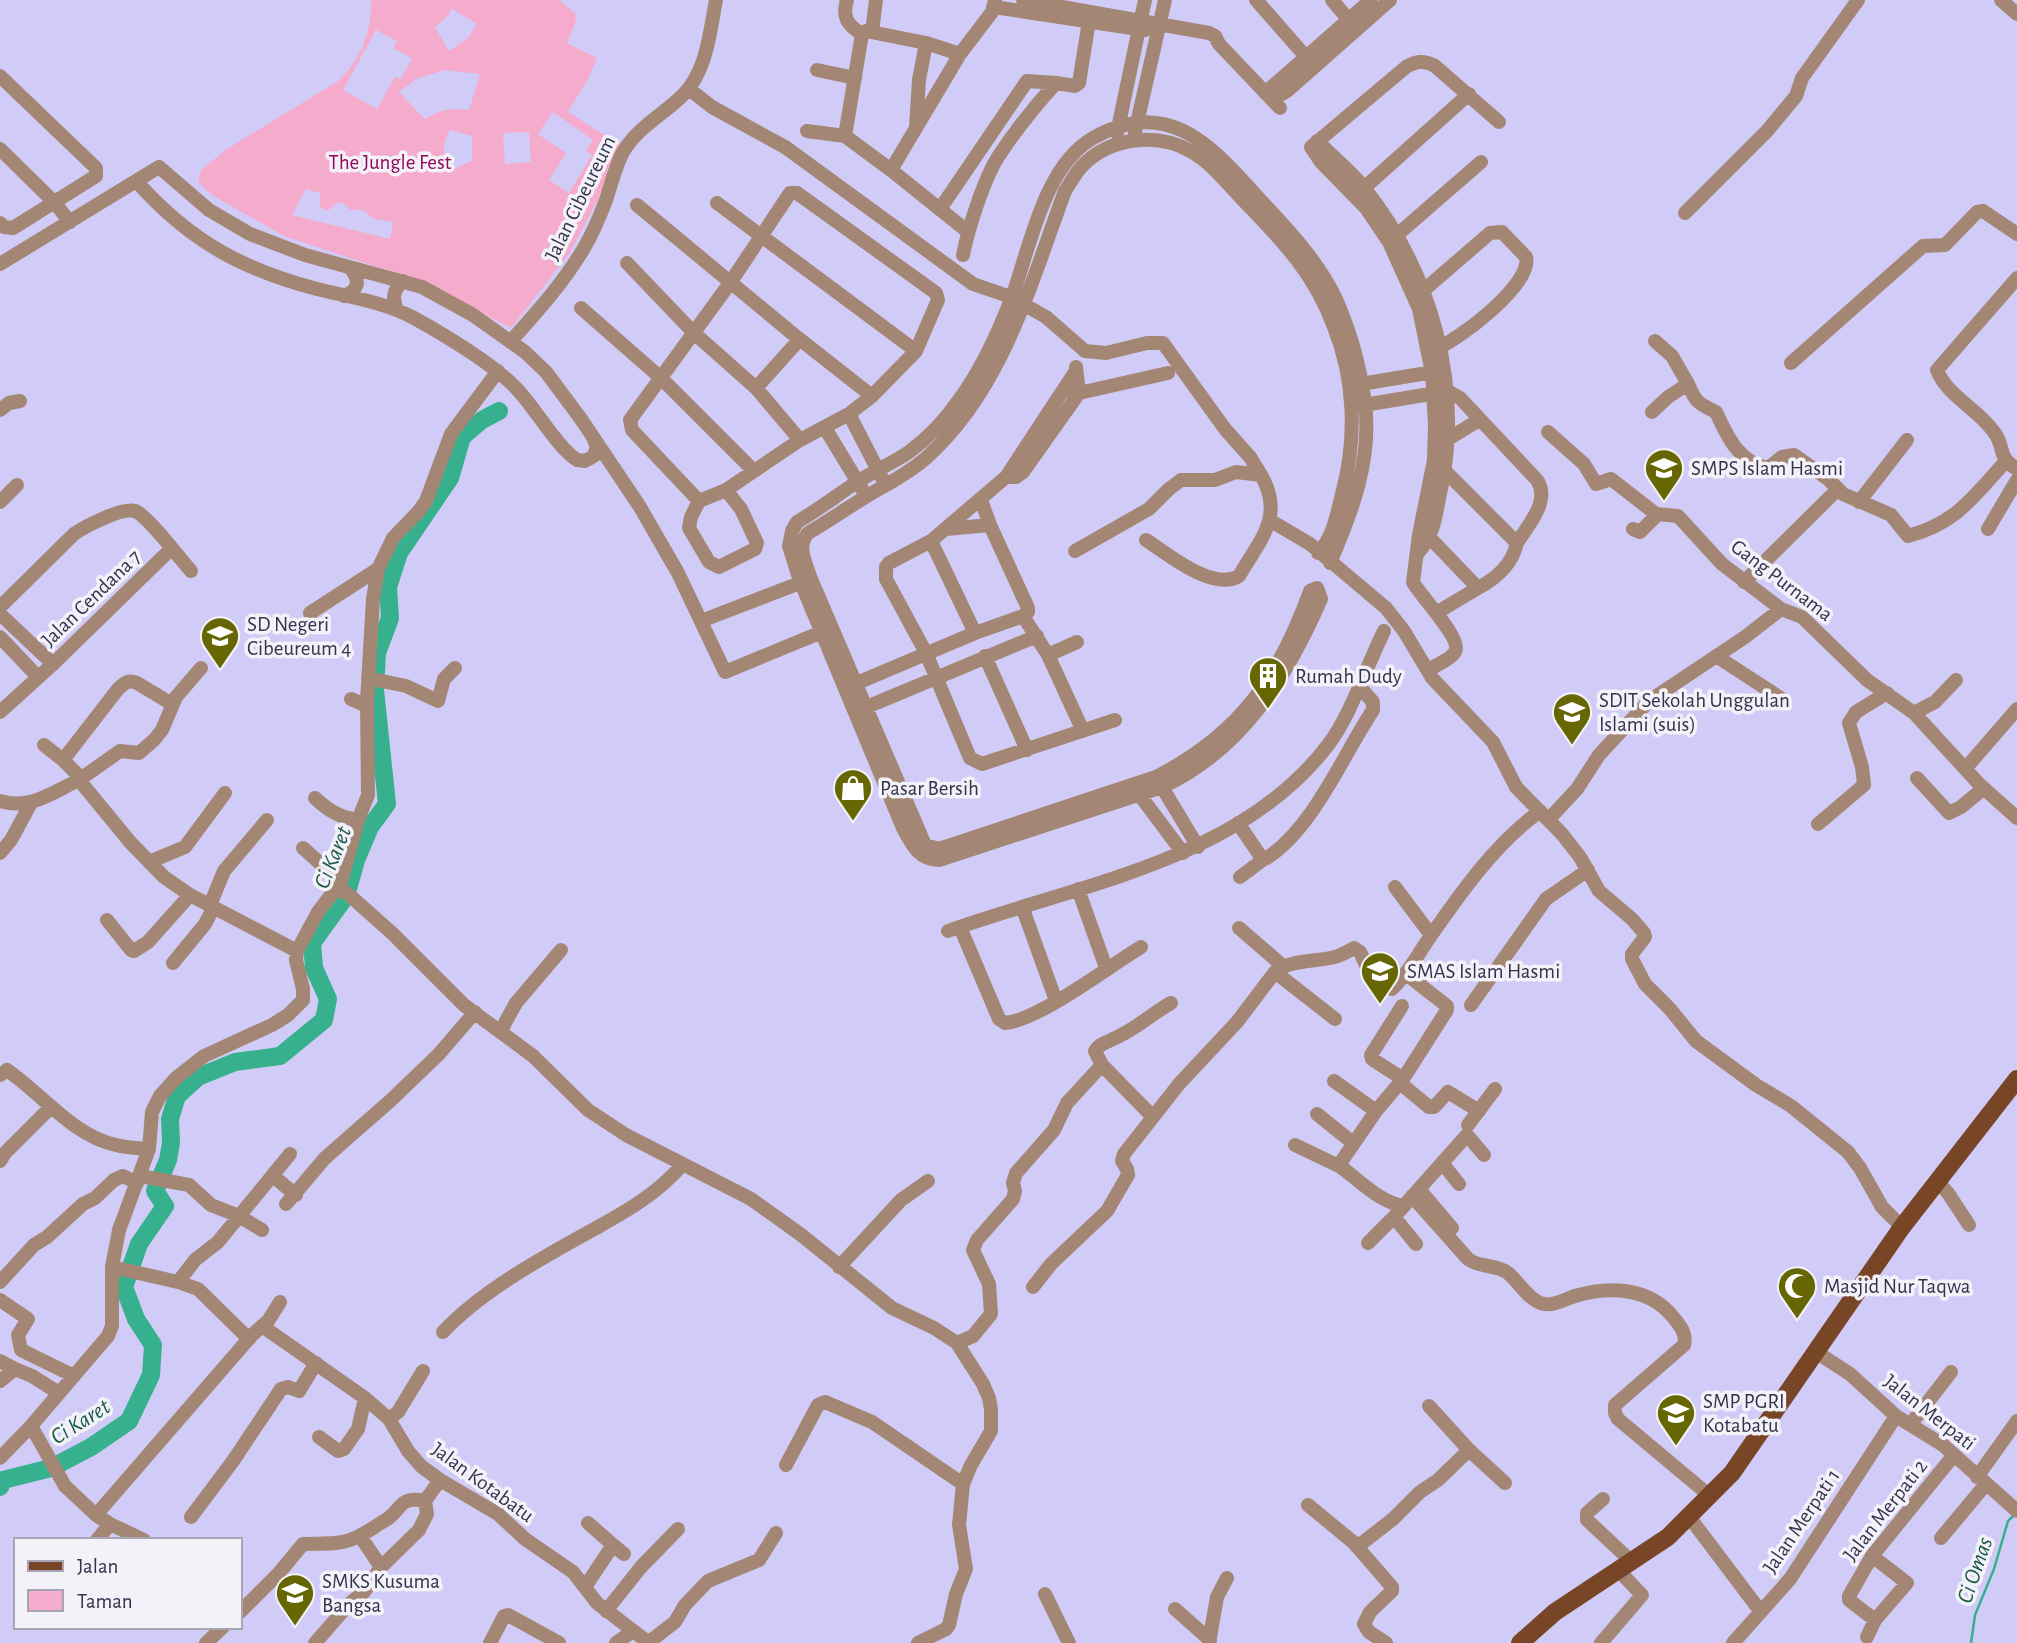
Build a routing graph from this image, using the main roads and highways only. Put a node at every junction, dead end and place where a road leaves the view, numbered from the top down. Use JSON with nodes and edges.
{"nodes":[{"id":1,"x":2017,"y":1079,"type":"edge"},
{"id":2,"x":1520,"y":1643,"type":"edge"}],
"edges":[{"from":1,"to":2,"type":"main road"}]}
